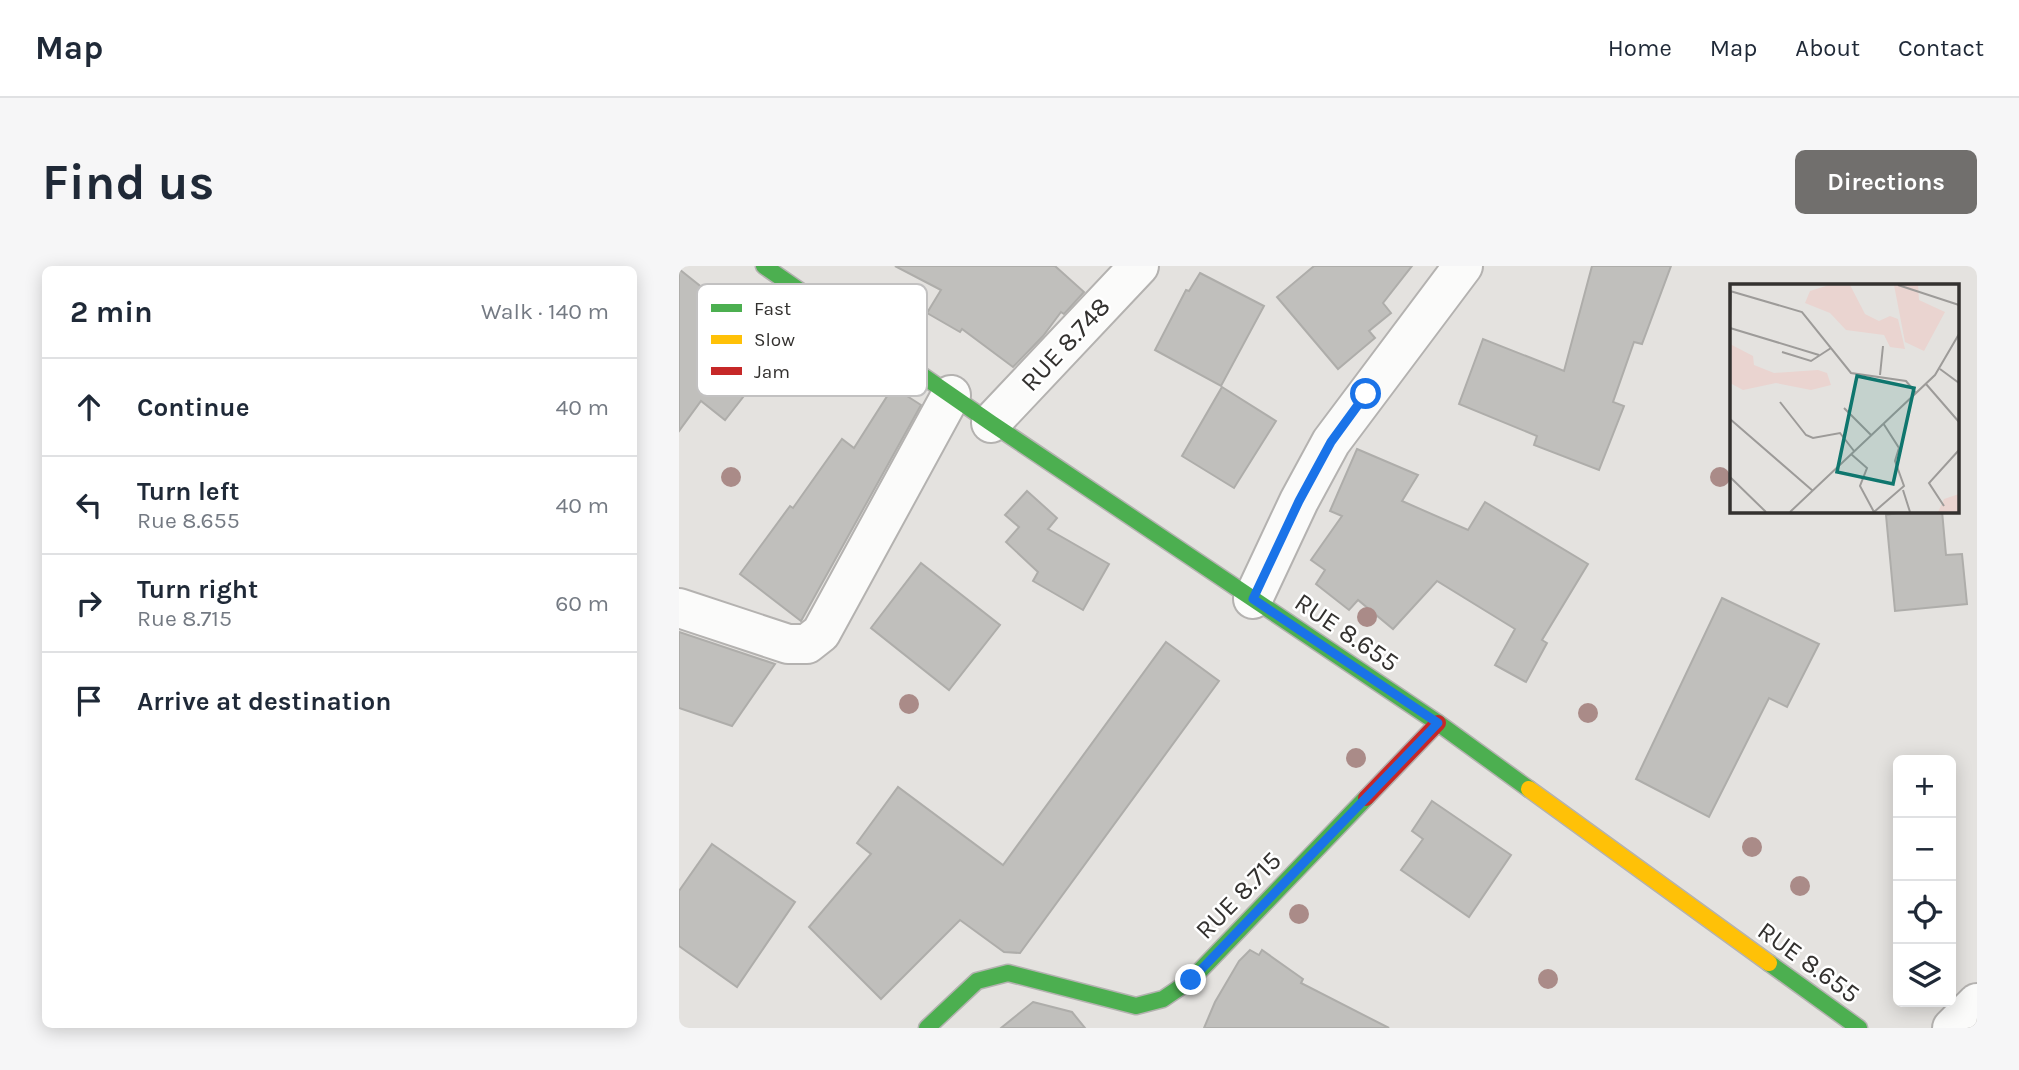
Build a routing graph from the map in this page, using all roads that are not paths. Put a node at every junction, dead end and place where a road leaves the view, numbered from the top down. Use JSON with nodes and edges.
{"nodes":[{"id":1,"x":764,"y":266,"type":"edge"},
{"id":2,"x":1139,"y":266,"type":"edge"},
{"id":3,"x":1463,"y":266,"type":"edge"},
{"id":4,"x":790,"y":284,"type":"edge"},
{"id":5,"x":927,"y":378,"type":"edge"},
{"id":6,"x":951,"y":395,"type":"junction"},
{"id":7,"x":991,"y":423,"type":"junction"},
{"id":8,"x":1253,"y":599,"type":"junction"},
{"id":9,"x":679,"y":608,"type":"edge"},
{"id":10,"x":1438,"y":723,"type":"junction"},
{"id":11,"x":1977,"y":1003,"type":"edge"},
{"id":12,"x":927,"y":1028,"type":"edge"},
{"id":13,"x":1859,"y":1028,"type":"edge"},
{"id":14,"x":1952,"y":1028,"type":"edge"}],
"edges":[{"from":1,"to":4,"type":"street","name":"RUE 8.655"},
{"from":2,"to":7,"type":"street","name":"RUE 8.748"},
{"from":3,"to":8,"type":"street"},
{"from":5,"to":6,"type":"street","name":"RUE 8.655"},
{"from":6,"to":7,"type":"street","name":"RUE 8.655"},
{"from":6,"to":9,"type":"street"},
{"from":7,"to":8,"type":"street","name":"RUE 8.655"},
{"from":8,"to":10,"type":"street","name":"RUE 8.655"},
{"from":10,"to":12,"type":"street","name":"RUE 8.715"},
{"from":10,"to":13,"type":"street","name":"RUE 8.655"},
{"from":11,"to":14,"type":"street"}]}
